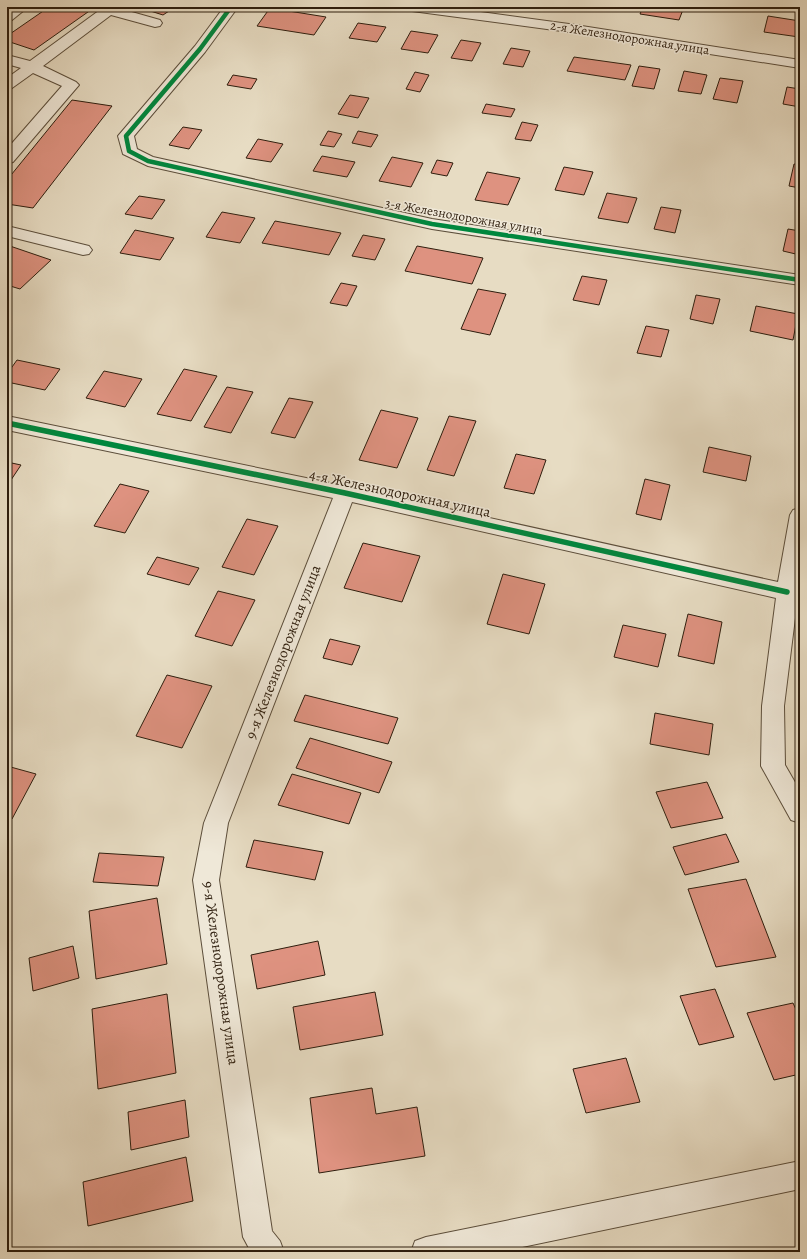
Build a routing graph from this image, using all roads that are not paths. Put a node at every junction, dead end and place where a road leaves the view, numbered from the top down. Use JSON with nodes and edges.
{"nodes":[{"id":1,"x":21,"y":7,"type":"edge"},
{"id":2,"x":231,"y":7,"type":"edge"},
{"id":3,"x":412,"y":7,"type":"edge"},
{"id":4,"x":7,"y":17,"type":"edge"},
{"id":5,"x":155,"y":23,"type":"dead end"},
{"id":6,"x":7,"y":59,"type":"edge"},
{"id":7,"x":800,"y":64,"type":"edge"},
{"id":8,"x":32,"y":67,"type":"junction"},
{"id":9,"x":7,"y":84,"type":"edge"},
{"id":10,"x":7,"y":159,"type":"edge"},
{"id":11,"x":7,"y":230,"type":"edge"},
{"id":12,"x":83,"y":250,"type":"dead end"},
{"id":13,"x":800,"y":280,"type":"edge"},
{"id":14,"x":7,"y":423,"type":"edge"},
{"id":15,"x":346,"y":493,"type":"junction"},
{"id":16,"x":800,"y":515,"type":"edge"},
{"id":17,"x":787,"y":592,"type":"junction"},
{"id":18,"x":800,"y":813,"type":"edge"},
{"id":19,"x":800,"y":1175,"type":"edge"},
{"id":20,"x":263,"y":1244,"type":"edge"},
{"id":21,"x":426,"y":1252,"type":"edge"}],
"edges":[{"from":1,"to":4,"type":"street"},
{"from":2,"to":13,"type":"street","name":"3-я Железнодорожная улица"},
{"from":3,"to":7,"type":"street","name":"2-я Железнодорожная улица"},
{"from":5,"to":8,"type":"street"},
{"from":6,"to":8,"type":"street"},
{"from":8,"to":9,"type":"street"},
{"from":8,"to":10,"type":"street"},
{"from":11,"to":12,"type":"street"},
{"from":14,"to":15,"type":"street","name":"4-я Железнодорожная улица"},
{"from":15,"to":17,"type":"street","name":"4-я Железнодорожная улица"},
{"from":15,"to":20,"type":"street","name":"9-я Железнодорожная улица"},
{"from":16,"to":17,"type":"street"},
{"from":17,"to":18,"type":"street"},
{"from":19,"to":21,"type":"street"}]}
